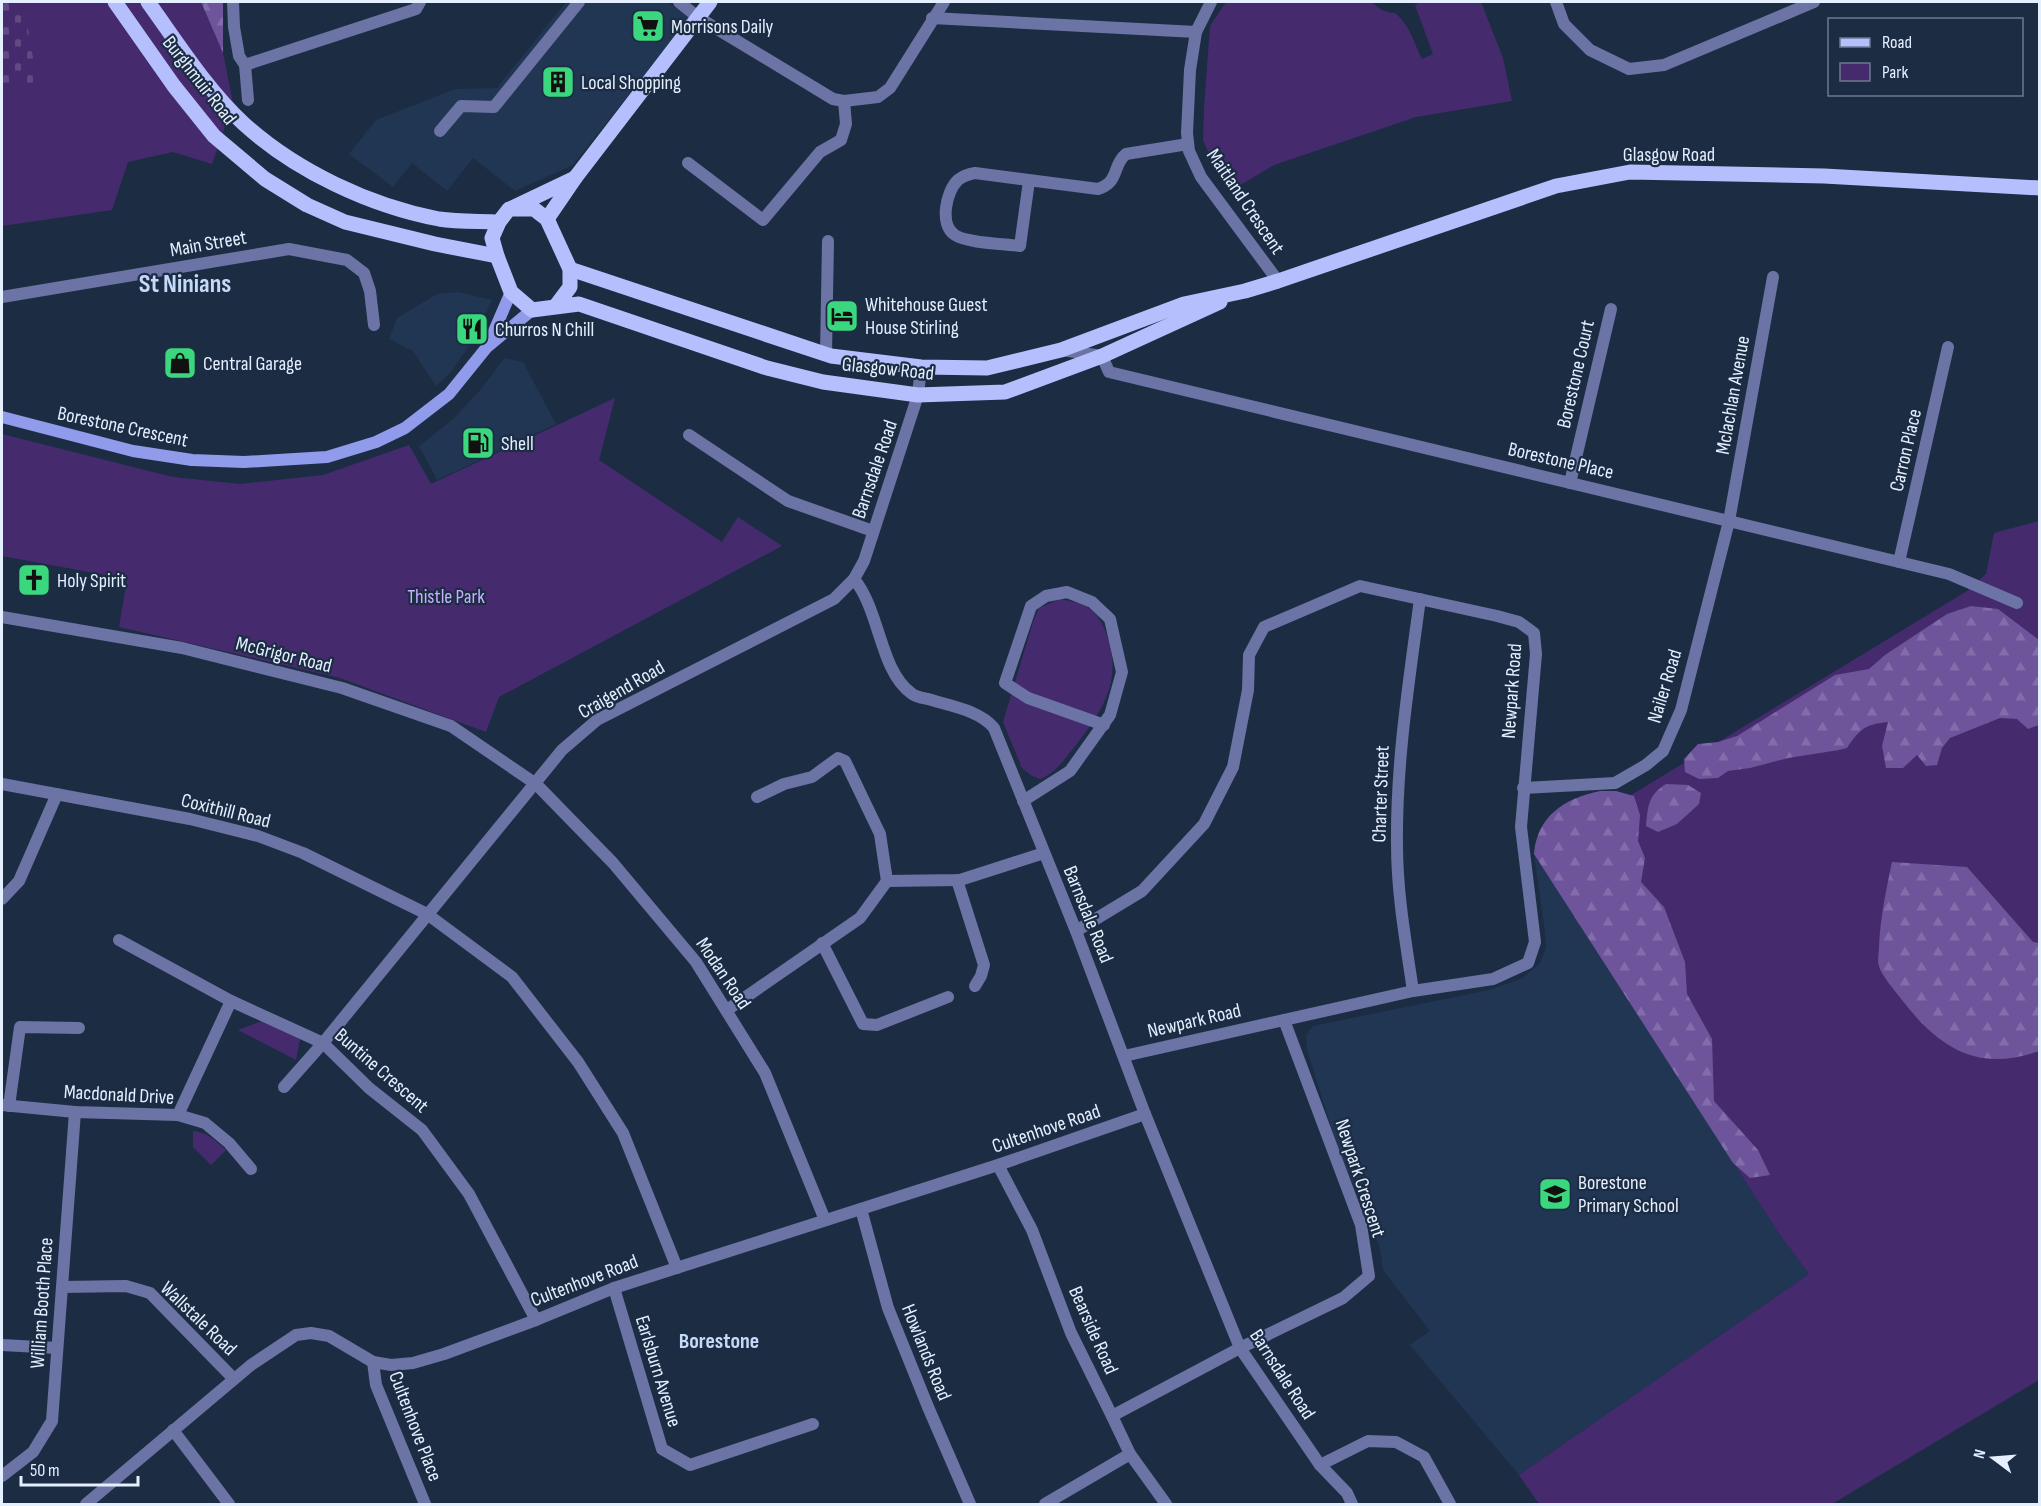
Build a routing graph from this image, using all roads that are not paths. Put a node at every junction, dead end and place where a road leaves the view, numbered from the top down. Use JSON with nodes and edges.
{"nodes":[{"id":1,"x":115,"y":2,"type":"edge"},
{"id":2,"x":148,"y":2,"type":"edge"},
{"id":3,"x":233,"y":2,"type":"edge"},
{"id":4,"x":420,"y":2,"type":"edge"},
{"id":5,"x":579,"y":2,"type":"edge"},
{"id":6,"x":679,"y":2,"type":"edge"},
{"id":7,"x":710,"y":2,"type":"edge"},
{"id":8,"x":944,"y":2,"type":"edge"},
{"id":9,"x":1211,"y":2,"type":"edge"},
{"id":10,"x":1556,"y":2,"type":"edge"},
{"id":11,"x":1814,"y":2,"type":"edge"},
{"id":12,"x":699,"y":18,"type":"junction"},
{"id":13,"x":933,"y":18,"type":"junction"},
{"id":14,"x":1196,"y":32,"type":"junction"},
{"id":15,"x":244,"y":65,"type":"junction"},
{"id":16,"x":248,"y":100,"type":"dead end"},
{"id":17,"x":844,"y":101,"type":"junction"},
{"id":18,"x":440,"y":131,"type":"dead end"},
{"id":19,"x":1188,"y":144,"type":"junction"},
{"id":20,"x":688,"y":163,"type":"dead end"},
{"id":21,"x":575,"y":178,"type":"junction"},
{"id":22,"x":1029,"y":181,"type":"junction"},
{"id":23,"x":2040,"y":188,"type":"edge"},
{"id":24,"x":508,"y":209,"type":"junction"},
{"id":25,"x":547,"y":219,"type":"junction"},
{"id":26,"x":499,"y":222,"type":"junction"},
{"id":27,"x":828,"y":241,"type":"dead end"},
{"id":28,"x":497,"y":256,"type":"junction"},
{"id":29,"x":570,"y":269,"type":"junction"},
{"id":30,"x":1773,"y":277,"type":"dead end"},
{"id":31,"x":1278,"y":281,"type":"junction"},
{"id":32,"x":1245,"y":291,"type":"junction"},
{"id":33,"x":511,"y":292,"type":"junction"},
{"id":34,"x":2,"y":297,"type":"edge"},
{"id":35,"x":555,"y":307,"type":"junction"},
{"id":36,"x":1611,"y":309,"type":"dead end"},
{"id":37,"x":532,"y":310,"type":"junction"},
{"id":38,"x":374,"y":325,"type":"dead end"},
{"id":39,"x":487,"y":347,"type":"junction"},
{"id":40,"x":1948,"y":347,"type":"dead end"},
{"id":41,"x":1061,"y":350,"type":"junction"},
{"id":42,"x":826,"y":355,"type":"junction"},
{"id":43,"x":1102,"y":356,"type":"junction"},
{"id":44,"x":921,"y":367,"type":"junction"},
{"id":45,"x":918,"y":395,"type":"junction"},
{"id":46,"x":2,"y":417,"type":"edge"},
{"id":47,"x":689,"y":435,"type":"dead end"},
{"id":48,"x":1570,"y":483,"type":"junction"},
{"id":49,"x":1729,"y":521,"type":"junction"},
{"id":50,"x":873,"y":531,"type":"junction"},
{"id":51,"x":1899,"y":562,"type":"junction"},
{"id":52,"x":854,"y":579,"type":"junction"},
{"id":53,"x":1420,"y":599,"type":"junction"},
{"id":54,"x":2017,"y":603,"type":"dead end"},
{"id":55,"x":2,"y":617,"type":"edge"},
{"id":56,"x":1104,"y":725,"type":"junction"},
{"id":57,"x":2,"y":784,"type":"edge"},
{"id":58,"x":536,"y":784,"type":"junction"},
{"id":59,"x":1523,"y":788,"type":"junction"},
{"id":60,"x":57,"y":794,"type":"junction"},
{"id":61,"x":757,"y":797,"type":"dead end"},
{"id":62,"x":1023,"y":801,"type":"junction"},
{"id":63,"x":1044,"y":853,"type":"junction"},
{"id":64,"x":957,"y":880,"type":"junction"},
{"id":65,"x":887,"y":881,"type":"junction"},
{"id":66,"x":2,"y":898,"type":"edge"},
{"id":67,"x":427,"y":914,"type":"junction"},
{"id":68,"x":1076,"y":931,"type":"junction"},
{"id":69,"x":119,"y":940,"type":"dead end"},
{"id":70,"x":822,"y":943,"type":"junction"},
{"id":71,"x":975,"y":986,"type":"dead end"},
{"id":72,"x":1413,"y":991,"type":"junction"},
{"id":73,"x":948,"y":997,"type":"dead end"},
{"id":74,"x":231,"y":1001,"type":"junction"},
{"id":75,"x":727,"y":1010,"type":"junction"},
{"id":76,"x":1284,"y":1020,"type":"junction"},
{"id":77,"x":79,"y":1028,"type":"dead end"},
{"id":78,"x":323,"y":1043,"type":"junction"},
{"id":79,"x":1124,"y":1056,"type":"junction"},
{"id":80,"x":284,"y":1087,"type":"dead end"},
{"id":81,"x":5,"y":1106,"type":"edge"},
{"id":82,"x":75,"y":1112,"type":"junction"},
{"id":83,"x":1145,"y":1114,"type":"junction"},
{"id":84,"x":178,"y":1115,"type":"junction"},
{"id":85,"x":998,"y":1165,"type":"junction"},
{"id":86,"x":251,"y":1169,"type":"dead end"},
{"id":87,"x":861,"y":1209,"type":"junction"},
{"id":88,"x":825,"y":1220,"type":"junction"},
{"id":89,"x":677,"y":1268,"type":"junction"},
{"id":90,"x":62,"y":1287,"type":"junction"},
{"id":91,"x":614,"y":1288,"type":"junction"},
{"id":92,"x":536,"y":1320,"type":"junction"},
{"id":93,"x":2,"y":1345,"type":"edge"},
{"id":94,"x":1240,"y":1347,"type":"junction"},
{"id":95,"x":57,"y":1348,"type":"junction"},
{"id":96,"x":373,"y":1362,"type":"junction"},
{"id":97,"x":234,"y":1379,"type":"junction"},
{"id":98,"x":1112,"y":1416,"type":"junction"},
{"id":99,"x":813,"y":1425,"type":"dead end"},
{"id":100,"x":173,"y":1430,"type":"junction"},
{"id":101,"x":1130,"y":1454,"type":"junction"},
{"id":102,"x":1320,"y":1465,"type":"junction"},
{"id":103,"x":2,"y":1476,"type":"edge"},
{"id":104,"x":86,"y":1504,"type":"edge"},
{"id":105,"x":228,"y":1504,"type":"edge"},
{"id":106,"x":425,"y":1504,"type":"edge"},
{"id":107,"x":970,"y":1504,"type":"edge"},
{"id":108,"x":1046,"y":1504,"type":"edge"},
{"id":109,"x":1166,"y":1504,"type":"edge"},
{"id":110,"x":1352,"y":1504,"type":"edge"},
{"id":111,"x":1450,"y":1504,"type":"edge"}],
"edges":[{"from":1,"to":28,"type":"main road","name":"Burghmuir Road"},
{"from":2,"to":26,"type":"main road","name":"Burghmuir Road"},
{"from":3,"to":15,"type":"street"},
{"from":4,"to":15,"type":"street"},
{"from":5,"to":18,"type":"street"},
{"from":6,"to":12,"type":"street"},
{"from":7,"to":12,"type":"main road"},
{"from":8,"to":13,"type":"street"},
{"from":9,"to":14,"type":"street","name":"Maitland Crescent"},
{"from":10,"to":11,"type":"street"},
{"from":12,"to":17,"type":"street"},
{"from":12,"to":21,"type":"main road"},
{"from":13,"to":14,"type":"street"},
{"from":13,"to":17,"type":"street"},
{"from":14,"to":19,"type":"street","name":"Maitland Crescent"},
{"from":15,"to":16,"type":"street"},
{"from":17,"to":20,"type":"street"},
{"from":19,"to":22,"type":"street"},
{"from":19,"to":31,"type":"street","name":"Maitland Crescent"},
{"from":21,"to":24,"type":"main road"},
{"from":21,"to":25,"type":"main road"},
{"from":22,"to":22,"type":"street"},
{"from":23,"to":31,"type":"main road","name":"Glasgow Road"},
{"from":24,"to":25,"type":"main road"},
{"from":24,"to":26,"type":"main road"},
{"from":25,"to":29,"type":"main road"},
{"from":26,"to":28,"type":"main road"},
{"from":27,"to":42,"type":"street"},
{"from":28,"to":33,"type":"main road"},
{"from":29,"to":35,"type":"main road"},
{"from":29,"to":42,"type":"main road","name":"Glasgow Road"},
{"from":30,"to":49,"type":"street","name":"Mclachlan Avenue"},
{"from":31,"to":32,"type":"main road","name":"Glasgow Road"},
{"from":32,"to":41,"type":"main road","name":"Glasgow Road"},
{"from":32,"to":43,"type":"main road","name":"Glasgow Road"},
{"from":33,"to":37,"type":"main road"},
{"from":33,"to":39,"type":"main road","name":"Borestone Crescent"},
{"from":34,"to":38,"type":"street","name":"Main Street"},
{"from":35,"to":37,"type":"main road"},
{"from":35,"to":45,"type":"main road","name":"Glasgow Road"},
{"from":36,"to":48,"type":"street","name":"Borestone Court"},
{"from":37,"to":39,"type":"main road","name":"Borestone Crescent"},
{"from":39,"to":46,"type":"main road","name":"Borestone Crescent"},
{"from":40,"to":51,"type":"street","name":"Carron Place"},
{"from":41,"to":43,"type":"street"},
{"from":41,"to":44,"type":"main road","name":"Glasgow Road"},
{"from":42,"to":44,"type":"main road","name":"Glasgow Road"},
{"from":43,"to":45,"type":"main road","name":"Glasgow Road"},
{"from":43,"to":48,"type":"street","name":"Borestone Place"},
{"from":44,"to":45,"type":"street","name":"Barnsdale Road"},
{"from":45,"to":50,"type":"street","name":"Barnsdale Road"},
{"from":47,"to":50,"type":"street"},
{"from":48,"to":49,"type":"street","name":"Borestone Place"},
{"from":49,"to":51,"type":"street","name":"Borestone Place"},
{"from":49,"to":59,"type":"street","name":"Nailer Road"},
{"from":50,"to":52,"type":"street","name":"Barnsdale Road"},
{"from":51,"to":54,"type":"street","name":"Borestone Place"},
{"from":52,"to":58,"type":"street","name":"Craigend Road"},
{"from":52,"to":62,"type":"street","name":"Barnsdale Road"},
{"from":53,"to":59,"type":"street","name":"Newpark Road"},
{"from":53,"to":68,"type":"street","name":"Newpark Road"},
{"from":53,"to":72,"type":"street","name":"Charter Street"},
{"from":55,"to":58,"type":"street","name":"McGrigor Road"},
{"from":56,"to":56,"type":"street"},
{"from":56,"to":62,"type":"street"},
{"from":57,"to":60,"type":"street","name":"Coxithill Road"},
{"from":58,"to":67,"type":"street","name":"Craigend Road"},
{"from":58,"to":75,"type":"street","name":"Modan Road"},
{"from":59,"to":72,"type":"street","name":"Newpark Road"},
{"from":60,"to":66,"type":"street"},
{"from":60,"to":67,"type":"street","name":"Coxithill Road"},
{"from":61,"to":65,"type":"street"},
{"from":62,"to":63,"type":"street","name":"Barnsdale Road"},
{"from":63,"to":64,"type":"street"},
{"from":63,"to":68,"type":"street","name":"Barnsdale Road"},
{"from":64,"to":65,"type":"street"},
{"from":64,"to":71,"type":"street"},
{"from":65,"to":70,"type":"street"},
{"from":67,"to":78,"type":"street","name":"Craigend Road"},
{"from":67,"to":89,"type":"street","name":"Coxithill Road"},
{"from":68,"to":79,"type":"street","name":"Barnsdale Road"},
{"from":69,"to":74,"type":"street","name":"Buntine Crescent"},
{"from":70,"to":73,"type":"street"},
{"from":70,"to":75,"type":"street"},
{"from":72,"to":76,"type":"street","name":"Newpark Road"},
{"from":74,"to":78,"type":"street","name":"Buntine Crescent"},
{"from":74,"to":84,"type":"street"},
{"from":75,"to":88,"type":"street","name":"Modan Road"},
{"from":76,"to":79,"type":"street","name":"Newpark Road"},
{"from":76,"to":94,"type":"street","name":"Newpark Crescent"},
{"from":77,"to":81,"type":"street"},
{"from":78,"to":80,"type":"street","name":"Craigend Road"},
{"from":78,"to":92,"type":"street","name":"Buntine Crescent"},
{"from":79,"to":83,"type":"street","name":"Barnsdale Road"},
{"from":81,"to":82,"type":"street","name":"Macdonald Drive"},
{"from":82,"to":84,"type":"street","name":"Macdonald Drive"},
{"from":82,"to":90,"type":"street","name":"William Booth Place"},
{"from":83,"to":85,"type":"street","name":"Cultenhove Road"},
{"from":83,"to":94,"type":"street","name":"Barnsdale Road"},
{"from":84,"to":86,"type":"street","name":"Macdonald Drive"},
{"from":85,"to":87,"type":"street","name":"Cultenhove Road"},
{"from":85,"to":98,"type":"street","name":"Bearside Road"},
{"from":87,"to":88,"type":"street","name":"Cultenhove Road"},
{"from":87,"to":107,"type":"street","name":"Howlands Road"},
{"from":88,"to":89,"type":"street","name":"Cultenhove Road"},
{"from":89,"to":91,"type":"street","name":"Cultenhove Road"},
{"from":90,"to":95,"type":"street","name":"William Booth Place"},
{"from":90,"to":97,"type":"street","name":"Wallstale Road"},
{"from":91,"to":92,"type":"street","name":"Cultenhove Road"},
{"from":91,"to":99,"type":"street","name":"Earlsburn Avenue"},
{"from":92,"to":96,"type":"street","name":"Cultenhove Road"},
{"from":93,"to":95,"type":"street"},
{"from":94,"to":98,"type":"street","name":"Newpark Crescent"},
{"from":94,"to":102,"type":"street","name":"Barnsdale Road"},
{"from":95,"to":103,"type":"street","name":"William Booth Place"},
{"from":96,"to":97,"type":"street","name":"Cultenhove Road"},
{"from":96,"to":106,"type":"street","name":"Cultenhove Place"},
{"from":97,"to":100,"type":"street","name":"Cultenhove Road"},
{"from":98,"to":101,"type":"street","name":"Bearside Road"},
{"from":100,"to":104,"type":"street","name":"Cultenhove Road"},
{"from":100,"to":105,"type":"street"},
{"from":101,"to":108,"type":"street"},
{"from":101,"to":109,"type":"street","name":"Bearside Road"},
{"from":102,"to":110,"type":"street","name":"Barnsdale Road"},
{"from":102,"to":111,"type":"street"}]}
